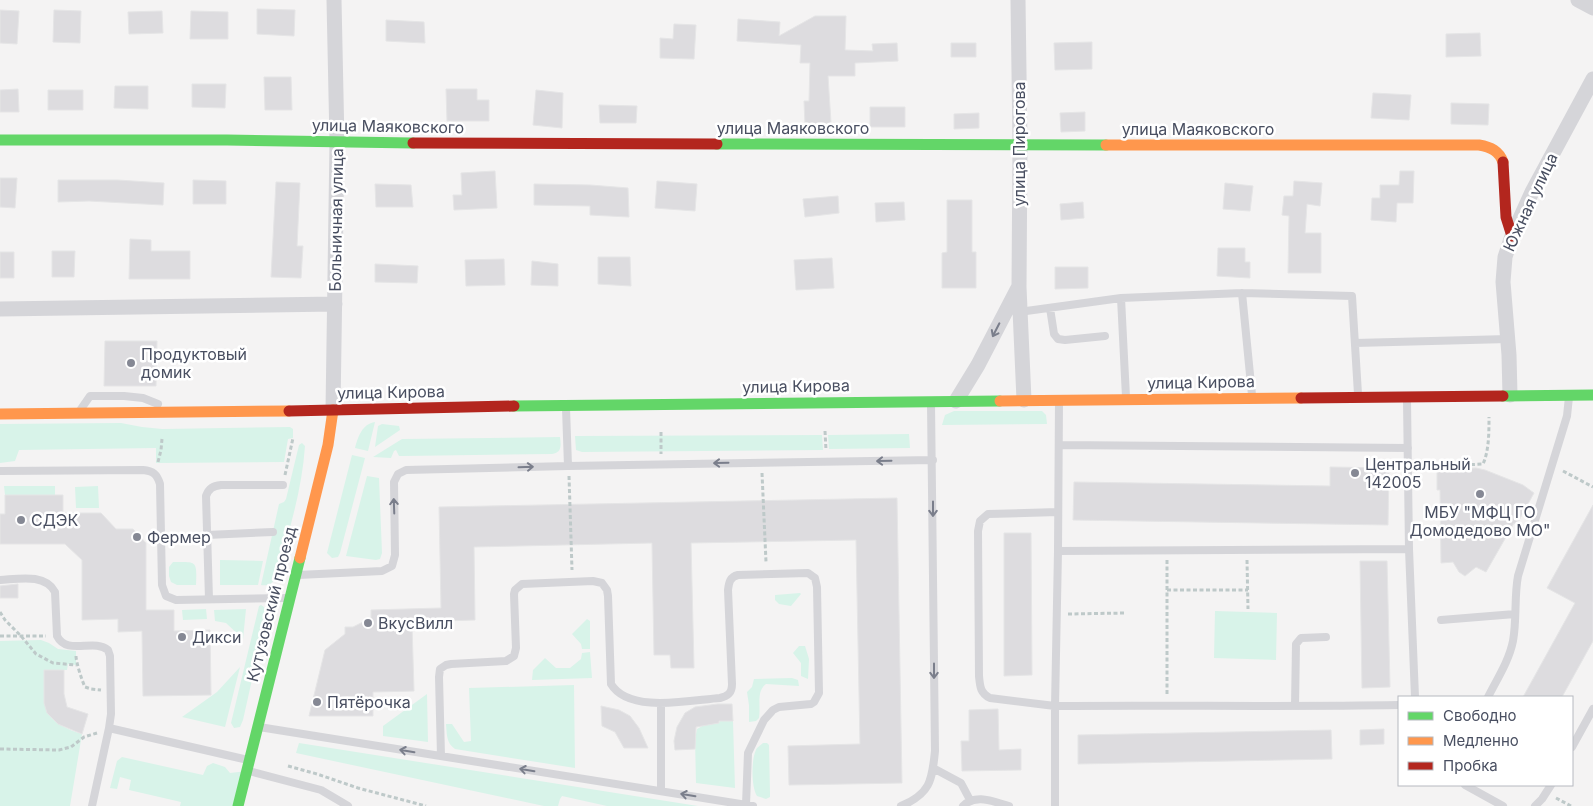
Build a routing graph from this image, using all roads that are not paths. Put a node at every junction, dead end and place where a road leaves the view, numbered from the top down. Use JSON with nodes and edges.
{"nodes":[{"id":1,"x":334,"y":0,"type":"edge"},
{"id":2,"x":1018,"y":0,"type":"edge"},
{"id":3,"x":1578,"y":0,"type":"edge"},
{"id":4,"x":1593,"y":8,"type":"edge"},
{"id":5,"x":1593,"y":79,"type":"edge"},
{"id":6,"x":0,"y":140,"type":"edge"},
{"id":7,"x":336,"y":142,"type":"junction"},
{"id":8,"x":1020,"y":145,"type":"junction"},
{"id":9,"x":1512,"y":236,"type":"junction"},
{"id":10,"x":1019,"y":287,"type":"junction"},
{"id":11,"x":1242,"y":293,"type":"junction"},
{"id":12,"x":1121,"y":298,"type":"junction"},
{"id":13,"x":335,"y":304,"type":"junction"},
{"id":14,"x":1050,"y":308,"type":"junction"},
{"id":15,"x":0,"y":309,"type":"edge"},
{"id":16,"x":1019,"y":312,"type":"junction"},
{"id":17,"x":1105,"y":336,"type":"dead end"},
{"id":18,"x":1508,"y":339,"type":"junction"},
{"id":19,"x":1355,"y":343,"type":"junction"},
{"id":20,"x":1407,"y":395,"type":"junction"},
{"id":21,"x":1510,"y":395,"type":"junction"},
{"id":22,"x":1569,"y":395,"type":"junction"},
{"id":23,"x":1593,"y":395,"type":"edge"},
{"id":24,"x":1358,"y":396,"type":"junction"},
{"id":25,"x":1252,"y":397,"type":"junction"},
{"id":26,"x":1126,"y":399,"type":"junction"},
{"id":27,"x":1024,"y":400,"type":"junction"},
{"id":28,"x":1059,"y":400,"type":"junction"},
{"id":29,"x":931,"y":401,"type":"junction"},
{"id":30,"x":956,"y":401,"type":"junction"},
{"id":31,"x":566,"y":405,"type":"junction"},
{"id":32,"x":333,"y":410,"type":"junction"},
{"id":33,"x":174,"y":411,"type":"junction"},
{"id":34,"x":78,"y":413,"type":"junction"},
{"id":35,"x":0,"y":414,"type":"edge"},
{"id":36,"x":1059,"y":445,"type":"junction"},
{"id":37,"x":1408,"y":448,"type":"junction"},
{"id":38,"x":933,"y":460,"type":"junction"},
{"id":39,"x":568,"y":466,"type":"junction"},
{"id":40,"x":0,"y":471,"type":"edge"},
{"id":41,"x":283,"y":485,"type":"road end"},
{"id":42,"x":1058,"y":512,"type":"junction"},
{"id":43,"x":273,"y":532,"type":"dead end"},
{"id":44,"x":208,"y":534,"type":"junction"},
{"id":45,"x":1409,"y":549,"type":"junction"},
{"id":46,"x":1058,"y":551,"type":"junction"},
{"id":47,"x":295,"y":576,"type":"junction"},
{"id":48,"x":0,"y":580,"type":"edge"},
{"id":49,"x":289,"y":598,"type":"junction"},
{"id":50,"x":209,"y":599,"type":"junction"},
{"id":51,"x":1515,"y":614,"type":"junction"},
{"id":52,"x":1441,"y":620,"type":"dead end"},
{"id":53,"x":1326,"y":637,"type":"dead end"},
{"id":54,"x":1415,"y":696,"type":"edge"},
{"id":55,"x":1488,"y":696,"type":"edge"},
{"id":56,"x":661,"y":703,"type":"junction"},
{"id":57,"x":1398,"y":705,"type":"edge"},
{"id":58,"x":1055,"y":706,"type":"junction"},
{"id":59,"x":1295,"y":706,"type":"junction"},
{"id":60,"x":1593,"y":709,"type":"edge"},
{"id":61,"x":258,"y":727,"type":"junction"},
{"id":62,"x":109,"y":728,"type":"junction"},
{"id":63,"x":1573,"y":745,"type":"edge"},
{"id":64,"x":441,"y":756,"type":"junction"},
{"id":65,"x":248,"y":765,"type":"junction"},
{"id":66,"x":933,"y":768,"type":"junction"},
{"id":67,"x":1467,"y":786,"type":"edge"},
{"id":68,"x":1550,"y":786,"type":"edge"},
{"id":69,"x":661,"y":791,"type":"junction"},
{"id":70,"x":970,"y":800,"type":"junction"},
{"id":71,"x":749,"y":805,"type":"edge"},
{"id":72,"x":92,"y":806,"type":"edge"},
{"id":73,"x":238,"y":806,"type":"edge"},
{"id":74,"x":348,"y":806,"type":"edge"},
{"id":75,"x":900,"y":806,"type":"edge"},
{"id":76,"x":964,"y":806,"type":"edge"},
{"id":77,"x":1009,"y":806,"type":"edge"},
{"id":78,"x":1055,"y":806,"type":"edge"},
{"id":79,"x":1503,"y":806,"type":"edge"},
{"id":80,"x":1535,"y":806,"type":"edge"}],
"edges":[{"from":1,"to":7,"type":"street","name":"Больничная улица"},
{"from":2,"to":8,"type":"street","name":"улица Пирогова"},
{"from":3,"to":4,"type":"street"},
{"from":5,"to":9,"type":"street","name":"Южная улица"},
{"from":6,"to":7,"type":"street","name":"улица Маяковского"},
{"from":7,"to":8,"type":"street","name":"улица Маяковского"},
{"from":7,"to":13,"type":"street","name":"Больничная улица"},
{"from":8,"to":9,"type":"street","name":"улица Маяковского"},
{"from":8,"to":10,"type":"street","name":"улица Пирогова"},
{"from":9,"to":18,"type":"street","name":"Южная улица"},
{"from":10,"to":16,"type":"street","name":"улица Пирогова"},
{"from":10,"to":30,"type":"street","name":"улица Пирогова","one_way":true},
{"from":11,"to":12,"type":"lane"},
{"from":11,"to":19,"type":"lane"},
{"from":11,"to":25,"type":"lane"},
{"from":12,"to":14,"type":"lane"},
{"from":12,"to":26,"type":"lane"},
{"from":13,"to":15,"type":"street"},
{"from":13,"to":32,"type":"street","name":"Больничная улица"},
{"from":14,"to":16,"type":"lane"},
{"from":14,"to":17,"type":"lane"},
{"from":16,"to":27,"type":"street","name":"улица Пирогова"},
{"from":18,"to":19,"type":"lane"},
{"from":18,"to":21,"type":"street","name":"Южная улица"},
{"from":19,"to":24,"type":"lane"},
{"from":20,"to":21,"type":"street","name":"улица Кирова"},
{"from":20,"to":24,"type":"street","name":"улица Кирова"},
{"from":20,"to":37,"type":"lane"},
{"from":21,"to":22,"type":"street","name":"улица Кирова"},
{"from":22,"to":23,"type":"street","name":"улица Кирова"},
{"from":22,"to":51,"type":"lane"},
{"from":24,"to":25,"type":"street","name":"улица Кирова"},
{"from":25,"to":26,"type":"street","name":"улица Кирова"},
{"from":26,"to":28,"type":"street","name":"улица Кирова"},
{"from":27,"to":28,"type":"street","name":"улица Кирова"},
{"from":27,"to":30,"type":"street","name":"улица Кирова"},
{"from":28,"to":36,"type":"lane"},
{"from":29,"to":30,"type":"street","name":"улица Кирова"},
{"from":29,"to":31,"type":"street","name":"улица Кирова"},
{"from":29,"to":38,"type":"lane"},
{"from":31,"to":32,"type":"street","name":"улица Кирова"},
{"from":31,"to":39,"type":"lane"},
{"from":32,"to":33,"type":"street","name":"улица Кирова"},
{"from":32,"to":47,"type":"street","name":"Кутузовский проезд"},
{"from":33,"to":34,"type":"street","name":"улица Кирова"},
{"from":33,"to":34,"type":"lane"},
{"from":34,"to":35,"type":"street","name":"улица Кирова"},
{"from":36,"to":37,"type":"lane"},
{"from":36,"to":42,"type":"lane"},
{"from":37,"to":45,"type":"lane"},
{"from":38,"to":39,"type":"lane","one_way":true},
{"from":38,"to":66,"type":"lane","one_way":true},
{"from":47,"to":39,"type":"lane","one_way":true},
{"from":40,"to":50,"type":"lane"},
{"from":41,"to":44,"type":"lane"},
{"from":42,"to":46,"type":"lane"},
{"from":42,"to":58,"type":"lane"},
{"from":43,"to":44,"type":"lane"},
{"from":44,"to":50,"type":"lane"},
{"from":45,"to":46,"type":"lane"},
{"from":45,"to":54,"type":"lane"},
{"from":46,"to":58,"type":"lane"},
{"from":47,"to":49,"type":"street","name":"Кутузовский проезд"},
{"from":48,"to":62,"type":"lane"},
{"from":49,"to":50,"type":"lane"},
{"from":49,"to":61,"type":"street","name":"Кутузовский проезд"},
{"from":51,"to":52,"type":"lane"},
{"from":51,"to":55,"type":"lane"},
{"from":53,"to":59,"type":"lane"},
{"from":56,"to":64,"type":"lane"},
{"from":56,"to":69,"type":"lane"},
{"from":56,"to":71,"type":"lane"},
{"from":57,"to":59,"type":"lane"},
{"from":58,"to":59,"type":"lane"},
{"from":58,"to":78,"type":"lane"},
{"from":60,"to":63,"type":"lane"},
{"from":64,"to":61,"type":"lane","one_way":true},
{"from":61,"to":65,"type":"street","name":"Кутузовский проезд"},
{"from":62,"to":65,"type":"lane"},
{"from":62,"to":72,"type":"lane"},
{"from":69,"to":64,"type":"lane","one_way":true},
{"from":65,"to":73,"type":"street","name":"Кутузовский проезд"},
{"from":65,"to":74,"type":"lane"},
{"from":66,"to":70,"type":"lane"},
{"from":66,"to":75,"type":"lane"},
{"from":67,"to":79,"type":"lane"},
{"from":68,"to":80,"type":"lane"},
{"from":71,"to":69,"type":"lane","one_way":true},
{"from":70,"to":76,"type":"lane"},
{"from":70,"to":77,"type":"lane"}]}
